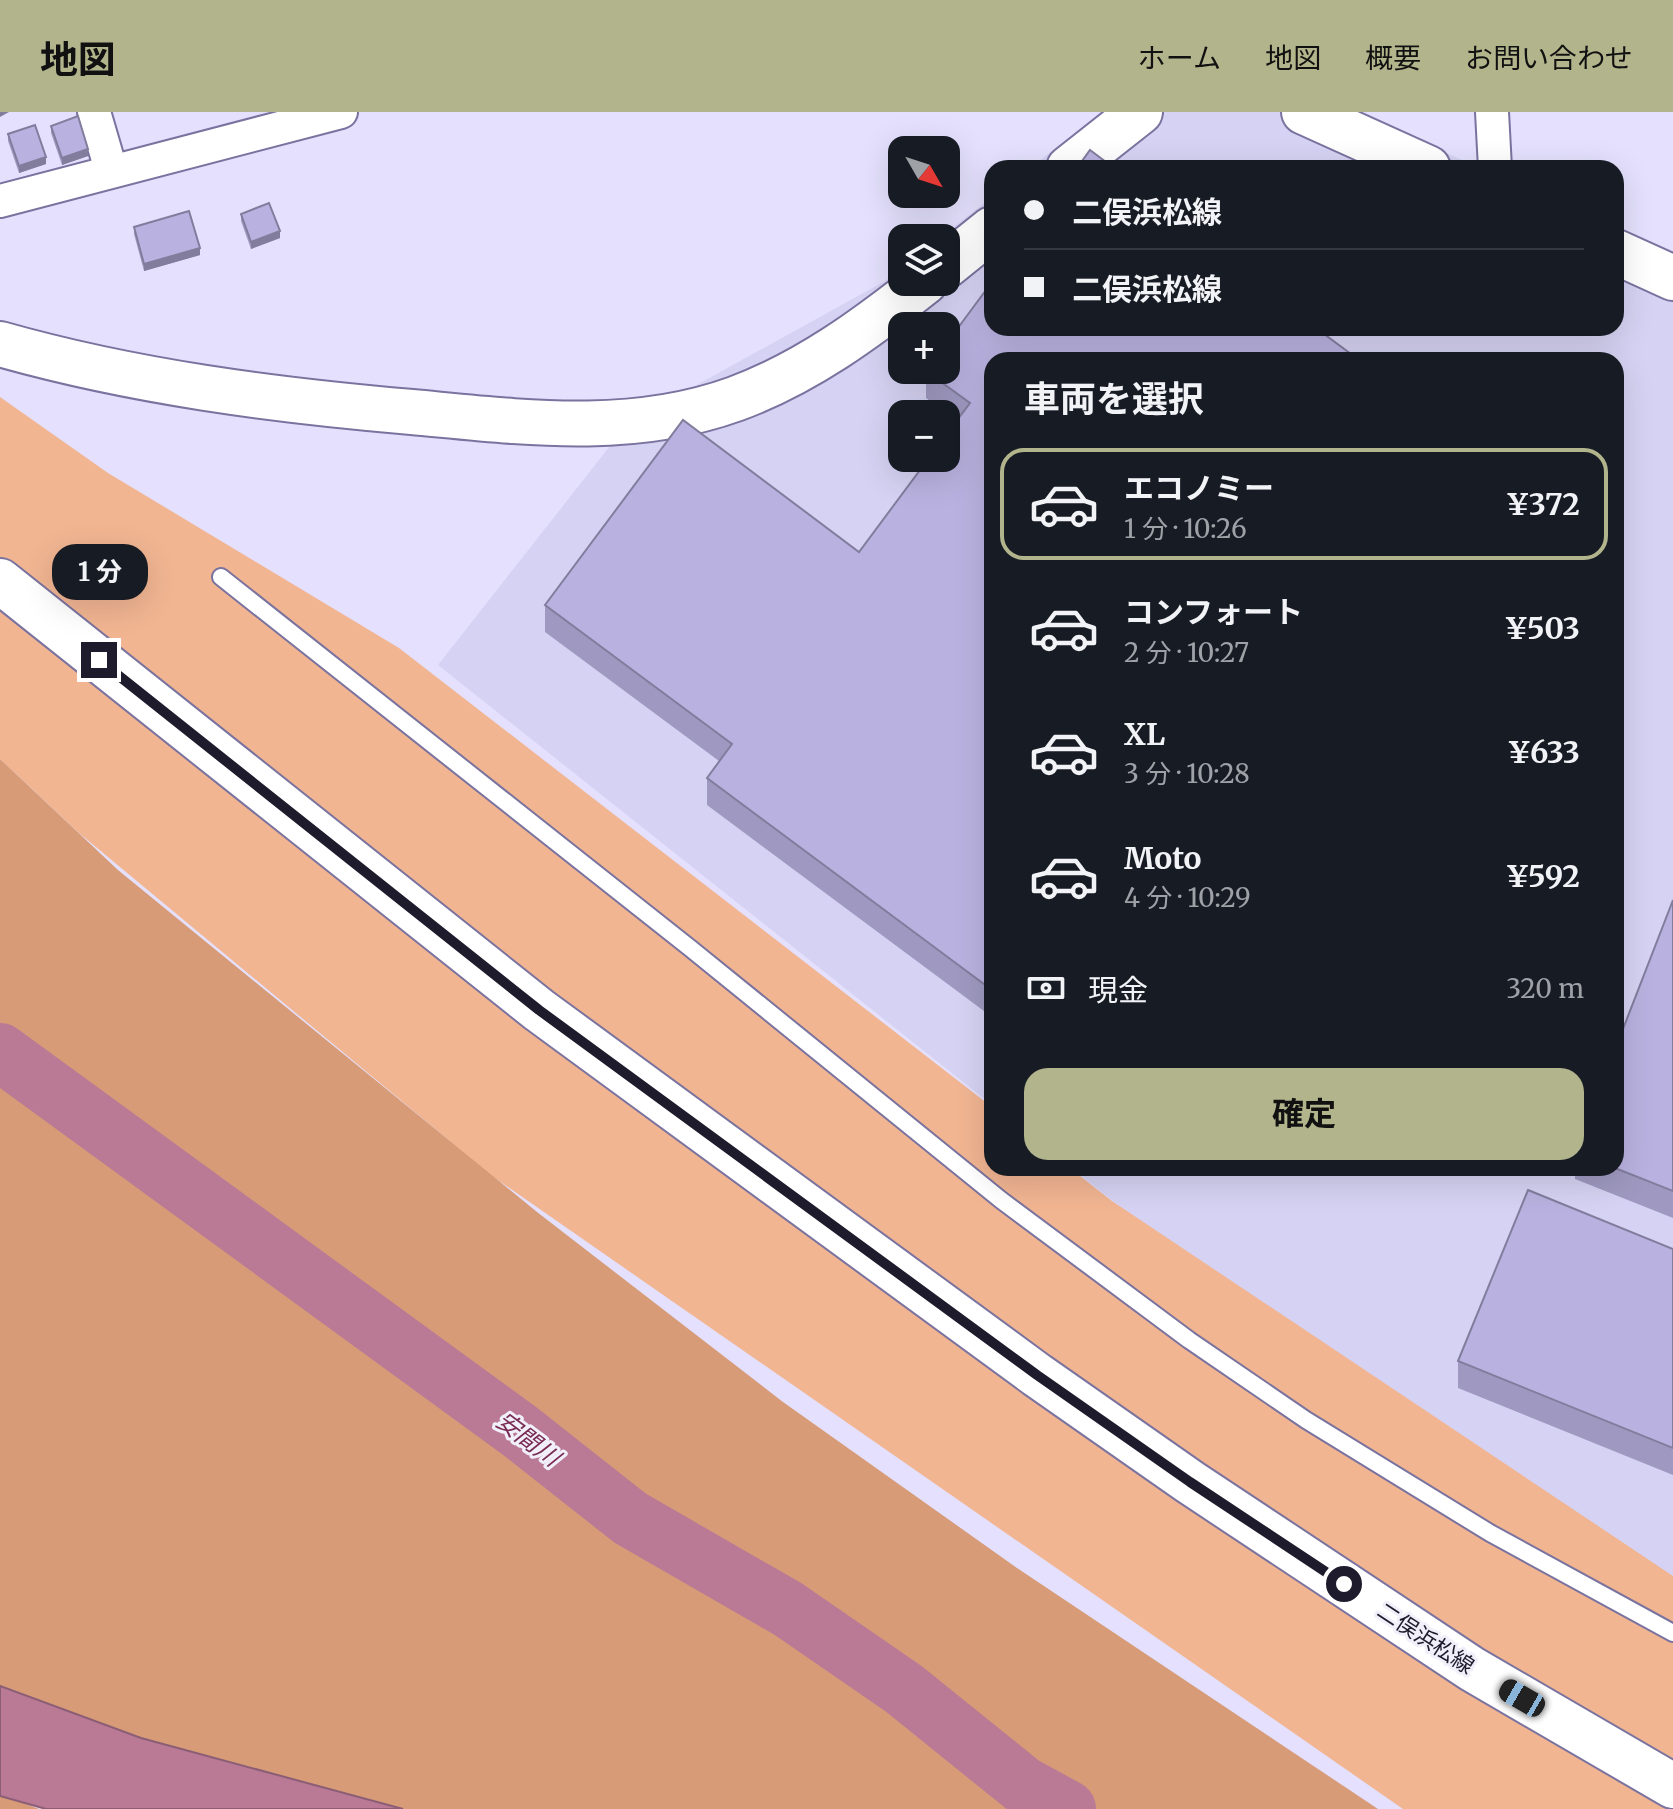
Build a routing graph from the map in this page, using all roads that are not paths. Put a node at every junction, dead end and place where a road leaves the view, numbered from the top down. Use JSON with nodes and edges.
{"nodes":[{"id":1,"x":94,"y":112,"type":"edge"},
{"id":2,"x":341,"y":112,"type":"edge"},
{"id":3,"x":1140,"y":112,"type":"edge"},
{"id":4,"x":1304,"y":112,"type":"edge"},
{"id":5,"x":1492,"y":112,"type":"edge"},
{"id":6,"x":1079,"y":160,"type":"edge"},
{"id":7,"x":1410,"y":160,"type":"edge"},
{"id":8,"x":1495,"y":160,"type":"edge"},
{"id":9,"x":111,"y":170,"type":"junction"},
{"id":10,"x":0,"y":201,"type":"edge"},
{"id":11,"x":984,"y":235,"type":"edge"},
{"id":12,"x":960,"y":255,"type":"edge"},
{"id":13,"x":1624,"y":256,"type":"edge"},
{"id":14,"x":1673,"y":278,"type":"edge"},
{"id":15,"x":906,"y":296,"type":"edge"},
{"id":16,"x":0,"y":344,"type":"edge"},
{"id":17,"x":221,"y":577,"type":"dead end"},
{"id":18,"x":0,"y":581,"type":"edge"},
{"id":19,"x":1673,"y":1633,"type":"edge"},
{"id":20,"x":1673,"y":1786,"type":"edge"}],
"edges":[{"from":1,"to":9,"type":"street"},
{"from":2,"to":9,"type":"street"},
{"from":3,"to":6,"type":"main road"},
{"from":4,"to":7,"type":"main road"},
{"from":5,"to":8,"type":"street"},
{"from":9,"to":10,"type":"street"},
{"from":11,"to":12,"type":"main road"},
{"from":13,"to":14,"type":"main road"},
{"from":15,"to":16,"type":"main road"},
{"from":17,"to":19,"type":"lane"},
{"from":18,"to":20,"type":"main road","name":"二俣浜松線"}]}
